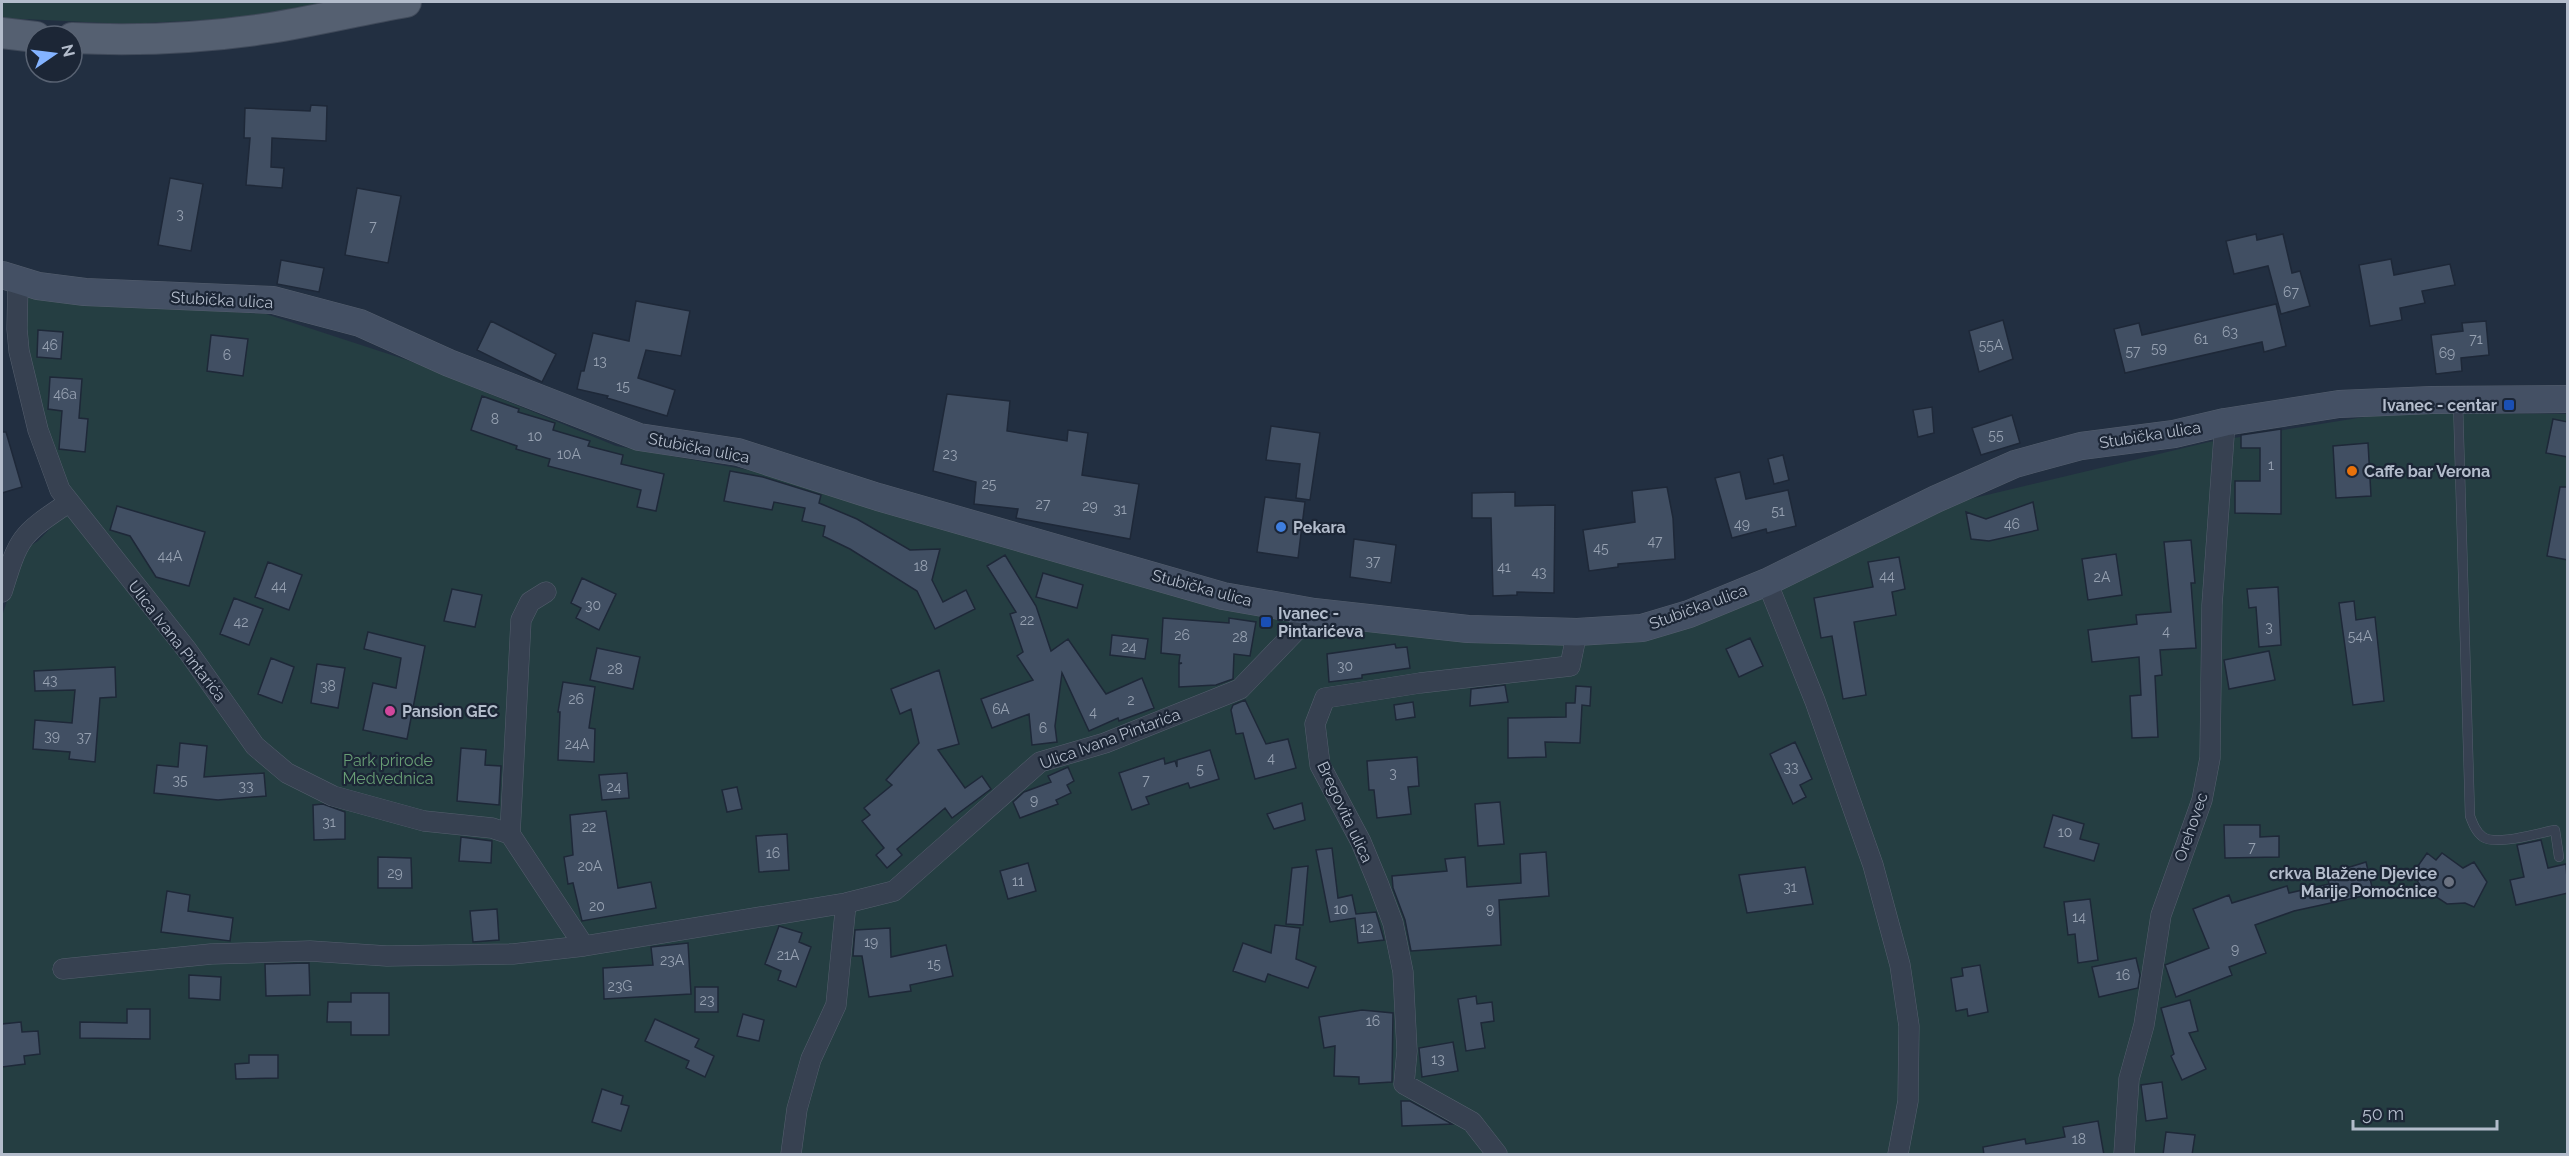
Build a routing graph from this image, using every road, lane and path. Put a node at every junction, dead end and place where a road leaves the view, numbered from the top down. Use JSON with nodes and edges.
{"nodes":[{"id":1,"x":406,"y":2,"type":"edge"},
{"id":2,"x":2,"y":33,"type":"edge"},
{"id":3,"x":24,"y":36,"type":"edge"},
{"id":4,"x":84,"y":38,"type":"edge"},
{"id":5,"x":10,"y":278,"type":"edge"},
{"id":6,"x":2458,"y":399,"type":"junction"},
{"id":7,"x":2568,"y":399,"type":"edge"},
{"id":8,"x":2225,"y":422,"type":"junction"},
{"id":9,"x":68,"y":503,"type":"junction"},
{"id":10,"x":1767,"y":582,"type":"junction"},
{"id":11,"x":2,"y":592,"type":"edge"},
{"id":12,"x":546,"y":592,"type":"dead end"},
{"id":13,"x":1314,"y":612,"type":"junction"},
{"id":14,"x":1577,"y":632,"type":"junction"},
{"id":15,"x":510,"y":834,"type":"junction"},
{"id":16,"x":2559,"y":857,"type":"dead end"},
{"id":17,"x":846,"y":903,"type":"junction"},
{"id":18,"x":584,"y":946,"type":"junction"},
{"id":19,"x":63,"y":969,"type":"dead end"},
{"id":20,"x":791,"y":1155,"type":"edge"},
{"id":21,"x":1497,"y":1155,"type":"edge"},
{"id":22,"x":1898,"y":1155,"type":"edge"},
{"id":23,"x":2124,"y":1155,"type":"edge"}],
"edges":[{"from":1,"to":4,"type":"main road"},
{"from":2,"to":3,"type":"main road"},
{"from":5,"to":9,"type":"street","name":"Ulica Ivana Pintarića"},
{"from":5,"to":13,"type":"main road","name":"Stubička ulica"},
{"from":6,"to":7,"type":"main road","name":"Stubička ulica"},
{"from":6,"to":8,"type":"main road","name":"Stubička ulica"},
{"from":6,"to":16,"type":"lane"},
{"from":8,"to":10,"type":"main road","name":"Stubička ulica"},
{"from":8,"to":23,"type":"street","name":"Orehovec"},
{"from":9,"to":11,"type":"street"},
{"from":9,"to":15,"type":"street","name":"Ulica Ivana Pintarića"},
{"from":10,"to":14,"type":"main road","name":"Stubička ulica"},
{"from":10,"to":22,"type":"street"},
{"from":12,"to":15,"type":"street"},
{"from":13,"to":14,"type":"main road","name":"Stubička ulica"},
{"from":13,"to":17,"type":"street","name":"Ulica Ivana Pintarića"},
{"from":14,"to":21,"type":"street","name":"Bregovita ulica"},
{"from":15,"to":18,"type":"street"},
{"from":17,"to":18,"type":"street","name":"Ulica Ivana Pintarića"},
{"from":17,"to":20,"type":"street"},
{"from":18,"to":19,"type":"street","name":"Ulica Ivana Pintarića"}]}
